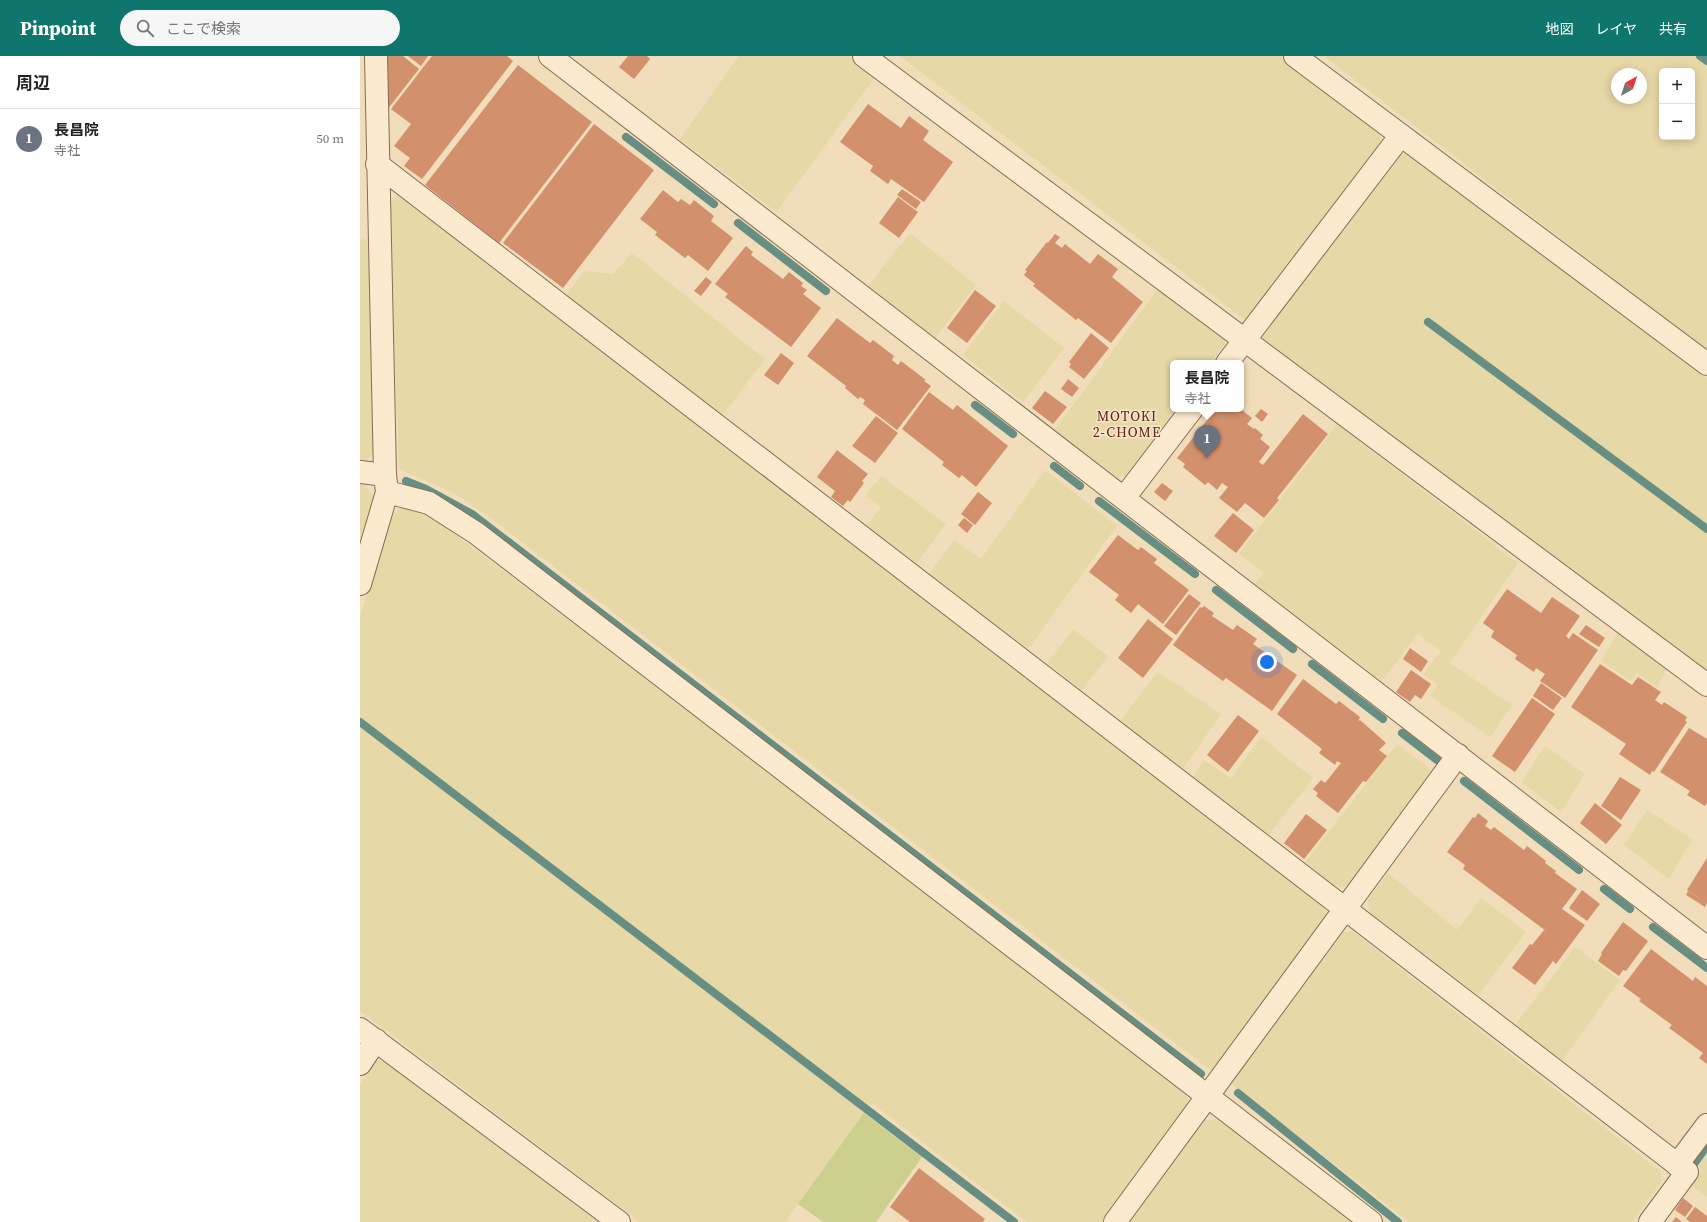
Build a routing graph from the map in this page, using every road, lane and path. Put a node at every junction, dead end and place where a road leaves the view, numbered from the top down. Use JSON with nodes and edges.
{"nodes":[{"id":1,"x":376,"y":56,"type":"edge"},
{"id":2,"x":550,"y":56,"type":"edge"},
{"id":3,"x":864,"y":56,"type":"edge"},
{"id":4,"x":1295,"y":56,"type":"edge"},
{"id":5,"x":1401,"y":135,"type":"junction"},
{"id":6,"x":377,"y":164,"type":"junction"},
{"id":7,"x":1244,"y":341,"type":"junction"},
{"id":8,"x":1229,"y":360,"type":"edge"},
{"id":9,"x":1707,"y":364,"type":"edge"},
{"id":10,"x":1190,"y":412,"type":"edge"},
{"id":11,"x":360,"y":472,"type":"edge"},
{"id":12,"x":386,"y":484,"type":"junction"},
{"id":13,"x":1124,"y":498,"type":"junction"},
{"id":14,"x":360,"y":584,"type":"edge"},
{"id":15,"x":1707,"y":685,"type":"edge"},
{"id":16,"x":1458,"y":755,"type":"junction"},
{"id":17,"x":1345,"y":909,"type":"junction"},
{"id":18,"x":1707,"y":948,"type":"edge"},
{"id":19,"x":368,"y":1034,"type":"edge"},
{"id":20,"x":360,"y":1064,"type":"edge"},
{"id":21,"x":1208,"y":1097,"type":"junction"},
{"id":22,"x":1707,"y":1125,"type":"edge"},
{"id":23,"x":1677,"y":1164,"type":"junction"},
{"id":24,"x":619,"y":1222,"type":"edge"},
{"id":25,"x":1115,"y":1222,"type":"edge"},
{"id":26,"x":1371,"y":1222,"type":"edge"},
{"id":27,"x":1650,"y":1222,"type":"edge"}],
"edges":[{"from":1,"to":6,"type":"street"},
{"from":2,"to":13,"type":"street"},
{"from":3,"to":7,"type":"street"},
{"from":4,"to":5,"type":"street"},
{"from":5,"to":7,"type":"street"},
{"from":5,"to":9,"type":"street"},
{"from":6,"to":12,"type":"street"},
{"from":6,"to":17,"type":"street"},
{"from":7,"to":8,"type":"street"},
{"from":7,"to":15,"type":"street"},
{"from":10,"to":13,"type":"street"},
{"from":11,"to":12,"type":"street"},
{"from":12,"to":14,"type":"street"},
{"from":12,"to":21,"type":"street"},
{"from":13,"to":16,"type":"street"},
{"from":16,"to":17,"type":"street"},
{"from":16,"to":18,"type":"street"},
{"from":17,"to":21,"type":"street"},
{"from":17,"to":23,"type":"street"},
{"from":19,"to":20,"type":"street"},
{"from":19,"to":24,"type":"street"},
{"from":21,"to":25,"type":"street"},
{"from":21,"to":26,"type":"street"},
{"from":22,"to":23,"type":"street"},
{"from":23,"to":27,"type":"street"}]}
